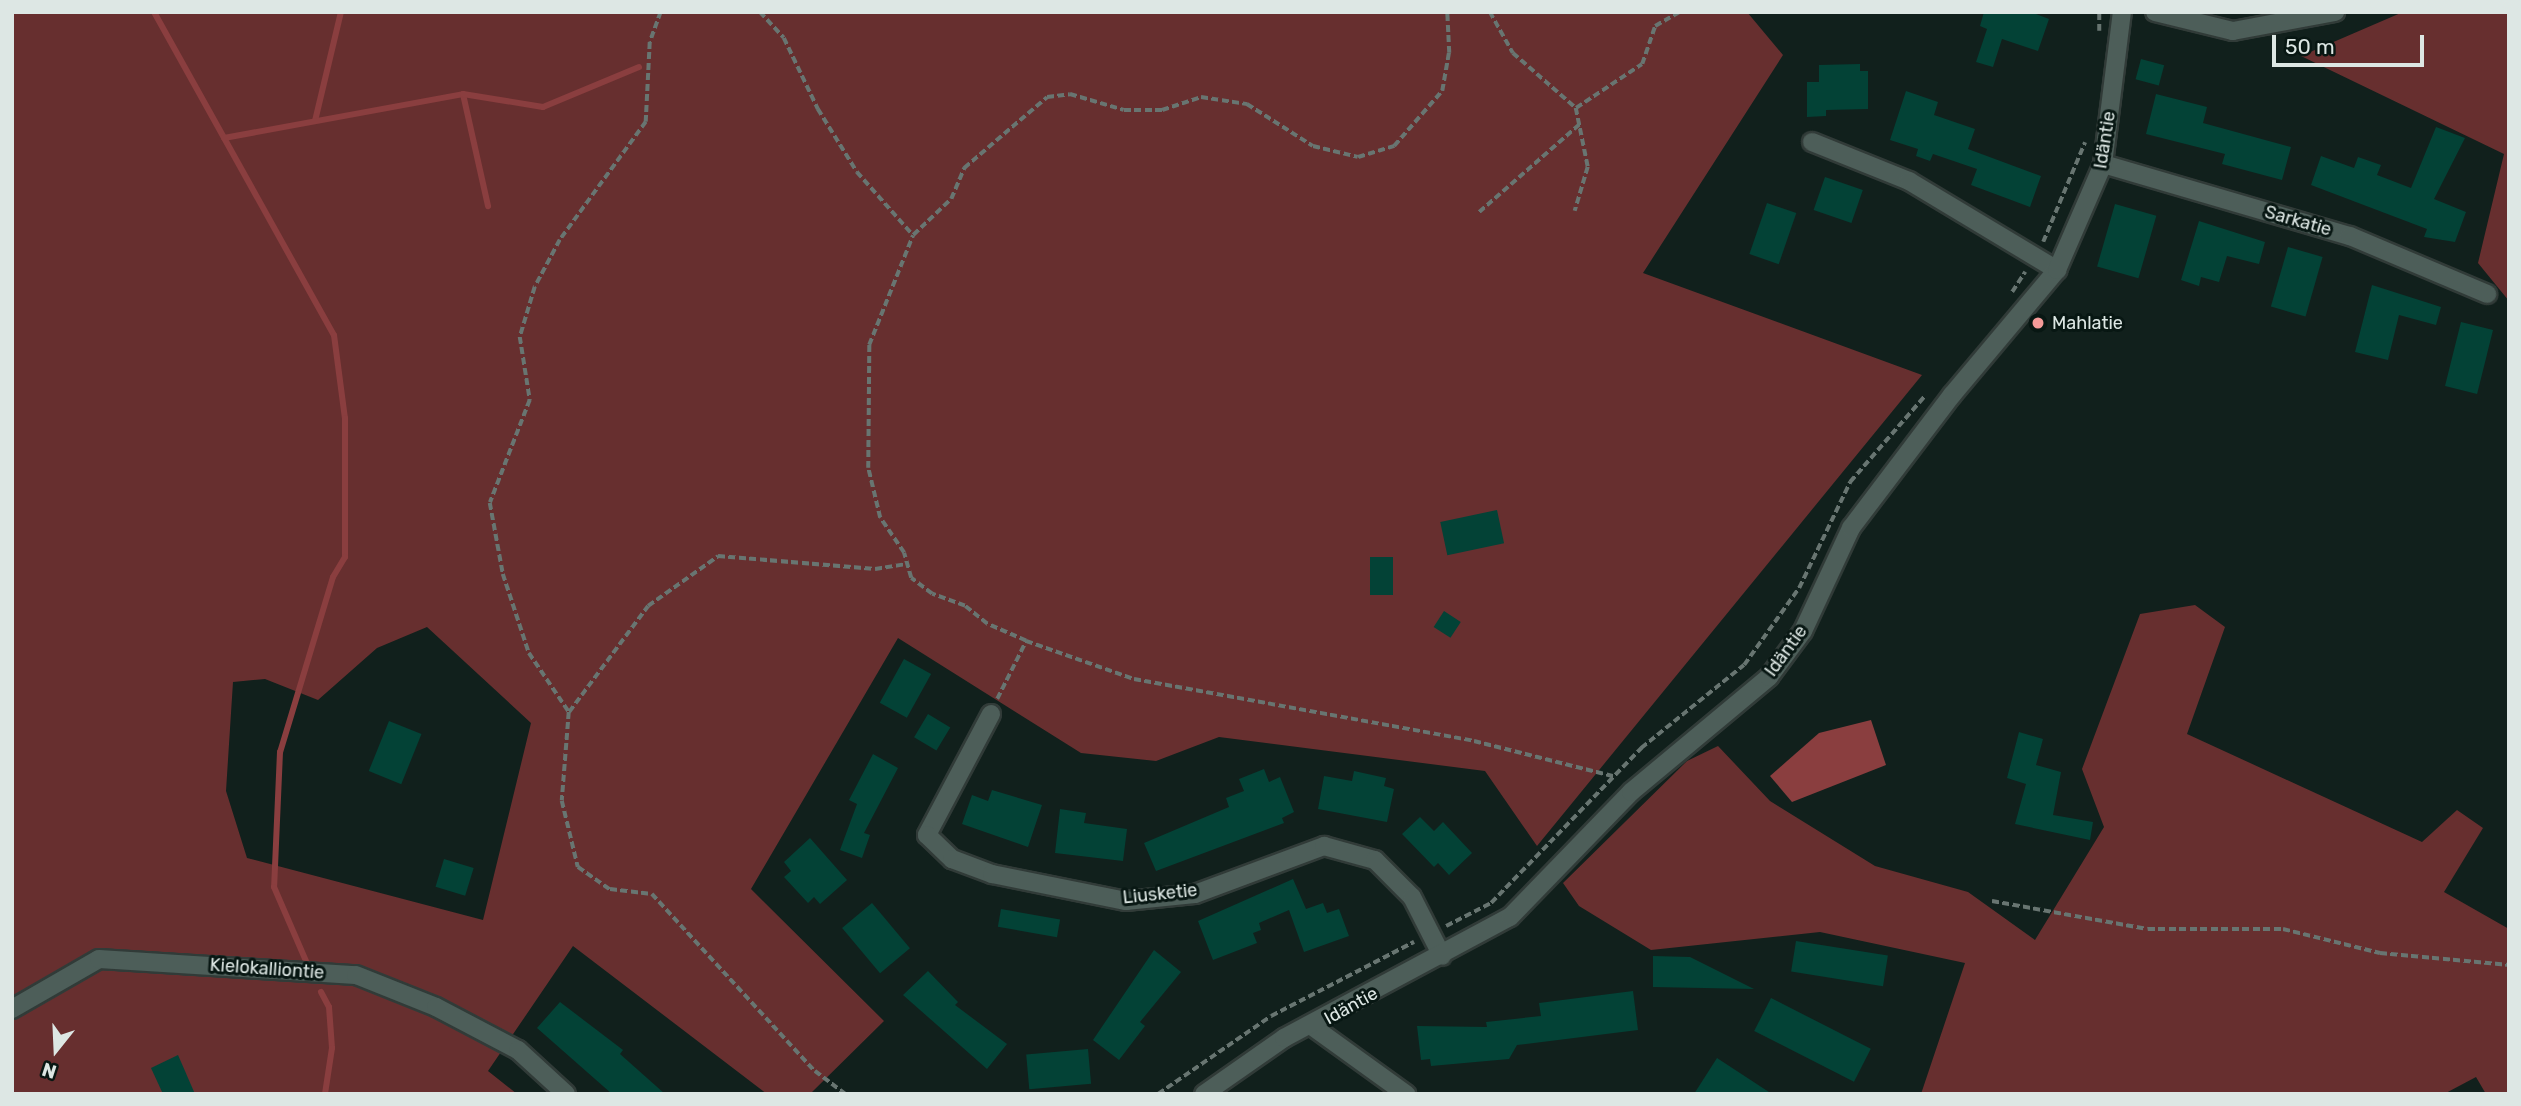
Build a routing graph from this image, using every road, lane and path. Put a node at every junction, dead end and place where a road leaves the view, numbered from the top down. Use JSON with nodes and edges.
{"nodes":[{"id":1,"x":661,"y":12,"type":"edge"},
{"id":2,"x":760,"y":12,"type":"edge"},
{"id":3,"x":1447,"y":12,"type":"edge"},
{"id":4,"x":1490,"y":12,"type":"edge"},
{"id":5,"x":1679,"y":12,"type":"edge"},
{"id":6,"x":2099,"y":12,"type":"edge"},
{"id":7,"x":2122,"y":12,"type":"edge"},
{"id":8,"x":2155,"y":12,"type":"edge"},
{"id":9,"x":2335,"y":12,"type":"edge"},
{"id":10,"x":2099,"y":40,"type":"dead end"},
{"id":11,"x":1576,"y":108,"type":"junction"},
{"id":12,"x":1580,"y":124,"type":"junction"},
{"id":13,"x":2089,"y":131,"type":"dead end"},
{"id":14,"x":1812,"y":142,"type":"dead end"},
{"id":15,"x":2104,"y":164,"type":"junction"},
{"id":16,"x":1574,"y":211,"type":"dead end"},
{"id":17,"x":1479,"y":212,"type":"dead end"},
{"id":18,"x":913,"y":235,"type":"junction"},
{"id":19,"x":2035,"y":259,"type":"junction"},
{"id":20,"x":2057,"y":270,"type":"junction"},
{"id":21,"x":2487,"y":294,"type":"dead end"},
{"id":22,"x":2004,"y":302,"type":"dead end"},
{"id":23,"x":1928,"y":393,"type":"dead end"},
{"id":24,"x":907,"y":563,"type":"junction"},
{"id":25,"x":1026,"y":641,"type":"junction"},
{"id":26,"x":569,"y":712,"type":"junction"},
{"id":27,"x":990,"y":714,"type":"joint"},
{"id":28,"x":1616,"y":777,"type":"junction"},
{"id":29,"x":1992,"y":901,"type":"dead end"},
{"id":30,"x":1431,"y":934,"type":"junction"},
{"id":31,"x":1442,"y":956,"type":"junction"},
{"id":32,"x":2509,"y":965,"type":"edge"},
{"id":33,"x":12,"y":1009,"type":"edge"},
{"id":34,"x":1313,"y":1027,"type":"junction"},
{"id":35,"x":566,"y":1094,"type":"edge"},
{"id":36,"x":845,"y":1094,"type":"edge"},
{"id":37,"x":1158,"y":1094,"type":"edge"},
{"id":38,"x":1204,"y":1094,"type":"edge"},
{"id":39,"x":1406,"y":1094,"type":"edge"}],
"edges":[{"from":1,"to":26,"type":"path"},
{"from":2,"to":18,"type":"path"},
{"from":3,"to":18,"type":"path"},
{"from":4,"to":11,"type":"path"},
{"from":5,"to":11,"type":"path"},
{"from":6,"to":10,"type":"path"},
{"from":7,"to":15,"type":"street","name":"Idäntie"},
{"from":8,"to":9,"type":"street"},
{"from":11,"to":12,"type":"path"},
{"from":12,"to":16,"type":"path"},
{"from":12,"to":17,"type":"path"},
{"from":13,"to":19,"type":"path"},
{"from":14,"to":19,"type":"street"},
{"from":15,"to":20,"type":"street","name":"Idäntie"},
{"from":15,"to":21,"type":"street","name":"Sarkatie"},
{"from":18,"to":24,"type":"path"},
{"from":19,"to":20,"type":"street"},
{"from":19,"to":22,"type":"path"},
{"from":20,"to":31,"type":"street","name":"Idäntie"},
{"from":23,"to":28,"type":"path"},
{"from":24,"to":25,"type":"path"},
{"from":24,"to":26,"type":"path"},
{"from":25,"to":27,"type":"path"},
{"from":25,"to":28,"type":"path"},
{"from":26,"to":36,"type":"path"},
{"from":27,"to":30,"type":"street","name":"Liusketie"},
{"from":28,"to":30,"type":"path"},
{"from":29,"to":32,"type":"path"},
{"from":30,"to":31,"type":"street","name":"Liusketie"},
{"from":30,"to":37,"type":"path"},
{"from":31,"to":34,"type":"street","name":"Idäntie"},
{"from":33,"to":35,"type":"street","name":"Kielokalliontie"},
{"from":34,"to":38,"type":"street","name":"Idäntie"},
{"from":34,"to":39,"type":"street"}]}
